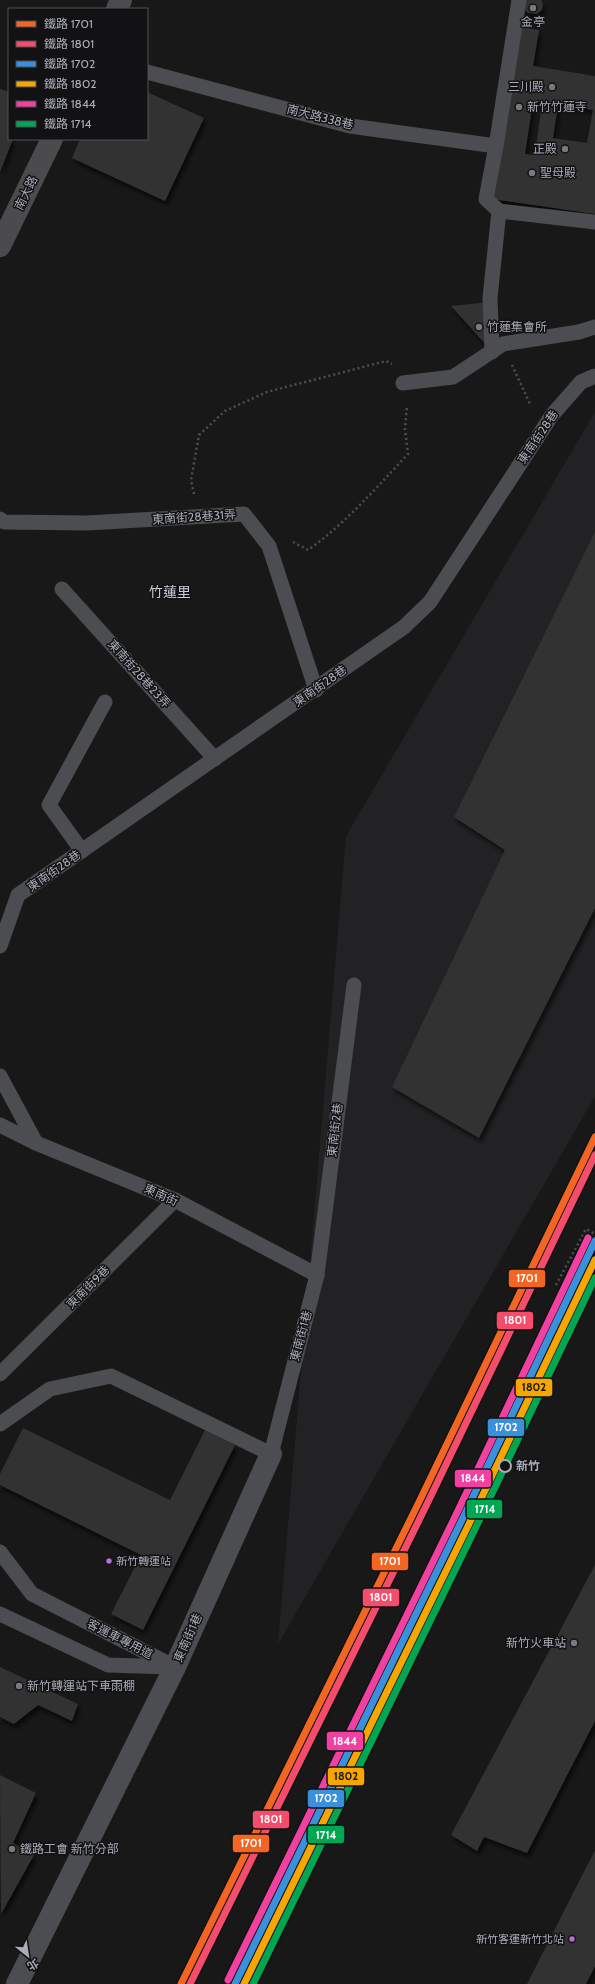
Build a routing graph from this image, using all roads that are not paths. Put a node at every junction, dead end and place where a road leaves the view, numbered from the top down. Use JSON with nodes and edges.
{"nodes":[{"id":1,"x":519,"y":0,"type":"edge"},
{"id":2,"x":148,"y":72,"type":"edge"},
{"id":3,"x":52,"y":140,"type":"edge"},
{"id":4,"x":496,"y":146,"type":"junction"},
{"id":5,"x":499,"y":211,"type":"junction"},
{"id":6,"x":595,"y":222,"type":"edge"},
{"id":7,"x":0,"y":246,"type":"edge"},
{"id":8,"x":595,"y":327,"type":"edge"},
{"id":9,"x":497,"y":348,"type":"junction"},
{"id":10,"x":595,"y":376,"type":"edge"},
{"id":11,"x":407,"y":383,"type":"road end"},
{"id":12,"x":0,"y":519,"type":"edge"},
{"id":13,"x":62,"y":589,"type":"dead end"},
{"id":14,"x":316,"y":690,"type":"junction"},
{"id":15,"x":105,"y":702,"type":"dead end"},
{"id":16,"x":215,"y":759,"type":"junction"},
{"id":17,"x":82,"y":851,"type":"junction"},
{"id":18,"x":0,"y":946,"type":"edge"},
{"id":19,"x":354,"y":986,"type":"dead end"},
{"id":20,"x":0,"y":1076,"type":"edge"},
{"id":21,"x":0,"y":1125,"type":"edge"},
{"id":22,"x":36,"y":1143,"type":"junction"},
{"id":23,"x":175,"y":1200,"type":"junction"},
{"id":24,"x":317,"y":1275,"type":"junction"},
{"id":25,"x":0,"y":1374,"type":"edge"},
{"id":26,"x":0,"y":1424,"type":"edge"},
{"id":27,"x":271,"y":1454,"type":"junction"},
{"id":28,"x":0,"y":1552,"type":"edge"},
{"id":29,"x":0,"y":1614,"type":"edge"},
{"id":30,"x":175,"y":1667,"type":"junction"},
{"id":31,"x":17,"y":1984,"type":"edge"}],
"edges":[{"from":1,"to":4,"type":"lane"},
{"from":2,"to":4,"type":"lane","name":"南大路338巷"},
{"from":3,"to":7,"type":"main road","name":"南大路"},
{"from":4,"to":5,"type":"lane"},
{"from":5,"to":6,"type":"lane"},
{"from":5,"to":9,"type":"lane"},
{"from":8,"to":9,"type":"lane"},
{"from":9,"to":11,"type":"lane"},
{"from":10,"to":14,"type":"lane","name":"東南街28巷"},
{"from":12,"to":14,"type":"lane","name":"東南街28巷31弄"},
{"from":13,"to":16,"type":"lane","name":"東南街28巷23弄"},
{"from":14,"to":16,"type":"lane","name":"東南街28巷"},
{"from":15,"to":17,"type":"lane"},
{"from":16,"to":17,"type":"lane","name":"東南街28巷"},
{"from":17,"to":18,"type":"lane","name":"東南街28巷"},
{"from":19,"to":24,"type":"lane","name":"東南街2巷"},
{"from":20,"to":22,"type":"lane"},
{"from":21,"to":22,"type":"lane","name":"東南街"},
{"from":22,"to":23,"type":"lane","name":"東南街"},
{"from":23,"to":24,"type":"lane","name":"東南街"},
{"from":23,"to":25,"type":"lane","name":"東南街9巷"},
{"from":24,"to":27,"type":"lane","name":"東南街1巷"},
{"from":26,"to":27,"type":"lane"},
{"from":27,"to":30,"type":"street","name":"東南街1巷"},
{"from":28,"to":30,"type":"lane","name":"客運車專用道"},
{"from":29,"to":30,"type":"lane","name":"客運車專用道"},
{"from":30,"to":31,"type":"street","name":"東南街1巷"}]}
